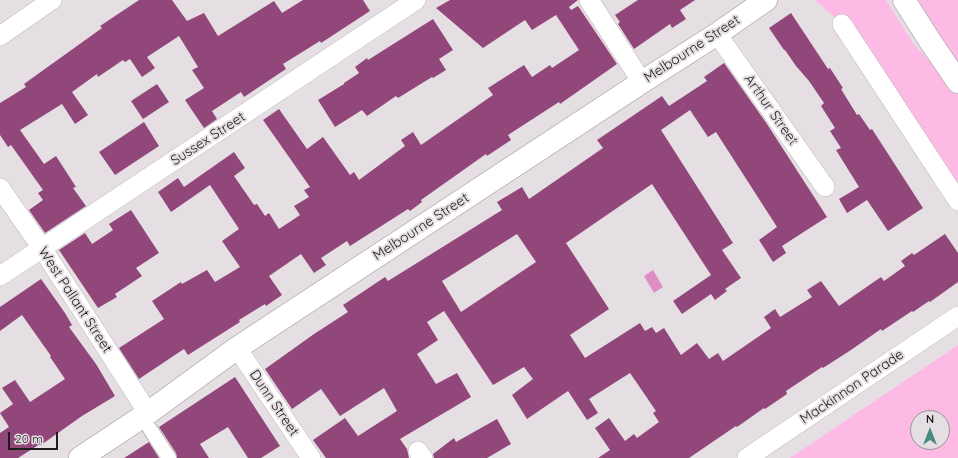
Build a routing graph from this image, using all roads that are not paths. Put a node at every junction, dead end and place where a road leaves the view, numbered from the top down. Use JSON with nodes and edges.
{"nodes":[{"id":1,"x":52,"y":0,"type":"edge"},
{"id":2,"x":416,"y":0,"type":"edge"},
{"id":3,"x":589,"y":0,"type":"edge"},
{"id":4,"x":766,"y":0,"type":"edge"},
{"id":5,"x":904,"y":0,"type":"edge"},
{"id":6,"x":842,"y":24,"type":"dead end"},
{"id":7,"x":717,"y":34,"type":"junction"},
{"id":8,"x":0,"y":36,"type":"edge"},
{"id":9,"x":642,"y":82,"type":"junction"},
{"id":10,"x":958,"y":82,"type":"edge"},
{"id":11,"x":825,"y":186,"type":"dead end"},
{"id":12,"x":0,"y":188,"type":"edge"},
{"id":13,"x":958,"y":201,"type":"edge"},
{"id":14,"x":42,"y":248,"type":"junction"},
{"id":15,"x":0,"y":276,"type":"edge"},
{"id":16,"x":958,"y":316,"type":"edge"},
{"id":17,"x":237,"y":348,"type":"junction"},
{"id":18,"x":149,"y":421,"type":"junction"},
{"id":19,"x":80,"y":458,"type":"edge"},
{"id":20,"x":169,"y":458,"type":"edge"},
{"id":21,"x":311,"y":458,"type":"edge"},
{"id":22,"x":746,"y":458,"type":"edge"}],
"edges":[{"from":1,"to":8,"type":"street"},
{"from":2,"to":14,"type":"street","name":"Sussex Street"},
{"from":3,"to":9,"type":"street"},
{"from":4,"to":7,"type":"main road","name":"Melbourne Street"},
{"from":5,"to":10,"type":"main road"},
{"from":6,"to":13,"type":"street"},
{"from":7,"to":9,"type":"main road","name":"Melbourne Street"},
{"from":7,"to":11,"type":"street","name":"Arthur Street"},
{"from":9,"to":17,"type":"main road","name":"Melbourne Street"},
{"from":12,"to":14,"type":"street","name":"West Pallant Street"},
{"from":14,"to":15,"type":"street","name":"Sussex Street"},
{"from":14,"to":18,"type":"street","name":"West Pallant Street"},
{"from":16,"to":22,"type":"street","name":"Mackinnon Parade"},
{"from":17,"to":18,"type":"main road","name":"Melbourne Street"},
{"from":17,"to":21,"type":"street","name":"Dunn Street"},
{"from":18,"to":19,"type":"main road","name":"Melbourne Street"},
{"from":18,"to":20,"type":"street"}]}
